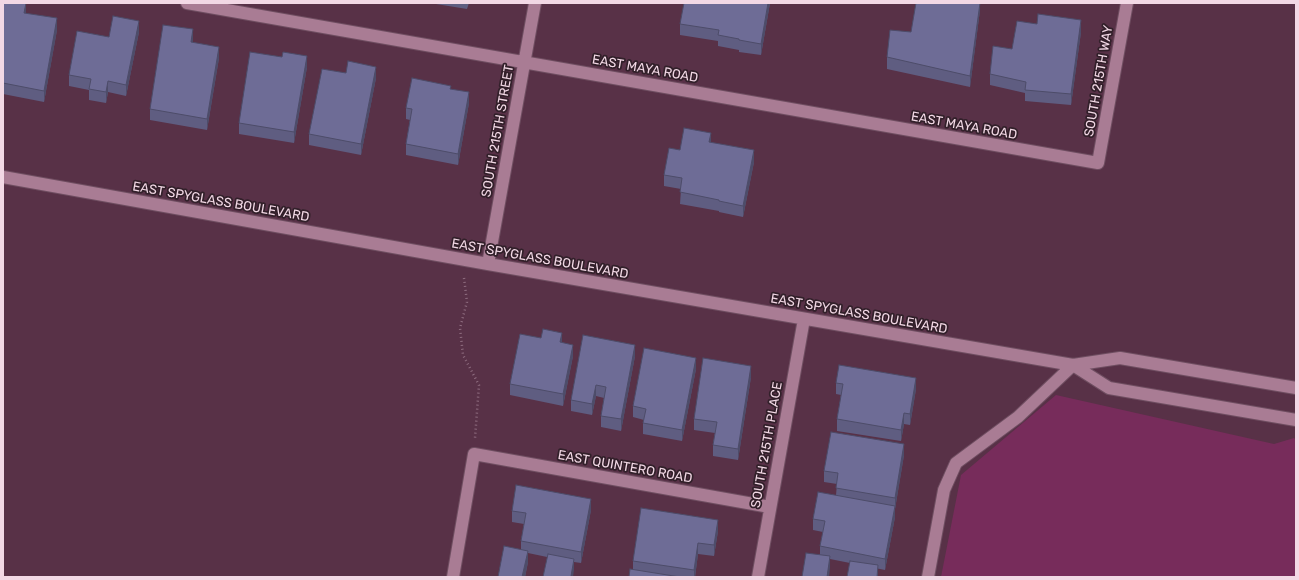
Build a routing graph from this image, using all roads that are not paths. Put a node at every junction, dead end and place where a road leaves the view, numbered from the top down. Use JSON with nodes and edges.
{"nodes":[{"id":1,"x":188,"y":3,"type":"edge"},
{"id":2,"x":536,"y":3,"type":"edge"},
{"id":3,"x":1127,"y":3,"type":"edge"},
{"id":4,"x":525,"y":62,"type":"junction"},
{"id":5,"x":1098,"y":164,"type":"joint"},
{"id":6,"x":3,"y":178,"type":"edge"},
{"id":7,"x":488,"y":264,"type":"junction"},
{"id":8,"x":804,"y":319,"type":"junction"},
{"id":9,"x":1073,"y":365,"type":"junction"},
{"id":10,"x":1296,"y":388,"type":"edge"},
{"id":11,"x":1296,"y":420,"type":"edge"},
{"id":12,"x":770,"y":507,"type":"junction"},
{"id":13,"x":453,"y":577,"type":"edge"},
{"id":14,"x":758,"y":577,"type":"edge"},
{"id":15,"x":928,"y":577,"type":"edge"}],
"edges":[{"from":1,"to":4,"type":"street","name":"EAST MAYA ROAD"},
{"from":2,"to":4,"type":"street","name":"SOUTH 215TH STREET"},
{"from":3,"to":5,"type":"street","name":"SOUTH 215TH WAY"},
{"from":4,"to":5,"type":"street","name":"EAST MAYA ROAD"},
{"from":4,"to":7,"type":"street","name":"SOUTH 215TH STREET"},
{"from":6,"to":7,"type":"street","name":"EAST SPYGLASS BOULEVARD"},
{"from":7,"to":8,"type":"street","name":"EAST SPYGLASS BOULEVARD"},
{"from":8,"to":9,"type":"street","name":"EAST SPYGLASS BOULEVARD"},
{"from":8,"to":12,"type":"street","name":"SOUTH 215TH PLACE"},
{"from":9,"to":10,"type":"street","name":"EAST SPYGLASS BOULEVARD"},
{"from":9,"to":11,"type":"street","name":"EAST SPYGLASS BOULEVARD"},
{"from":9,"to":15,"type":"street"},
{"from":12,"to":13,"type":"street","name":"EAST QUINTERO ROAD"},
{"from":12,"to":14,"type":"street","name":"SOUTH 215TH PLACE"}]}
